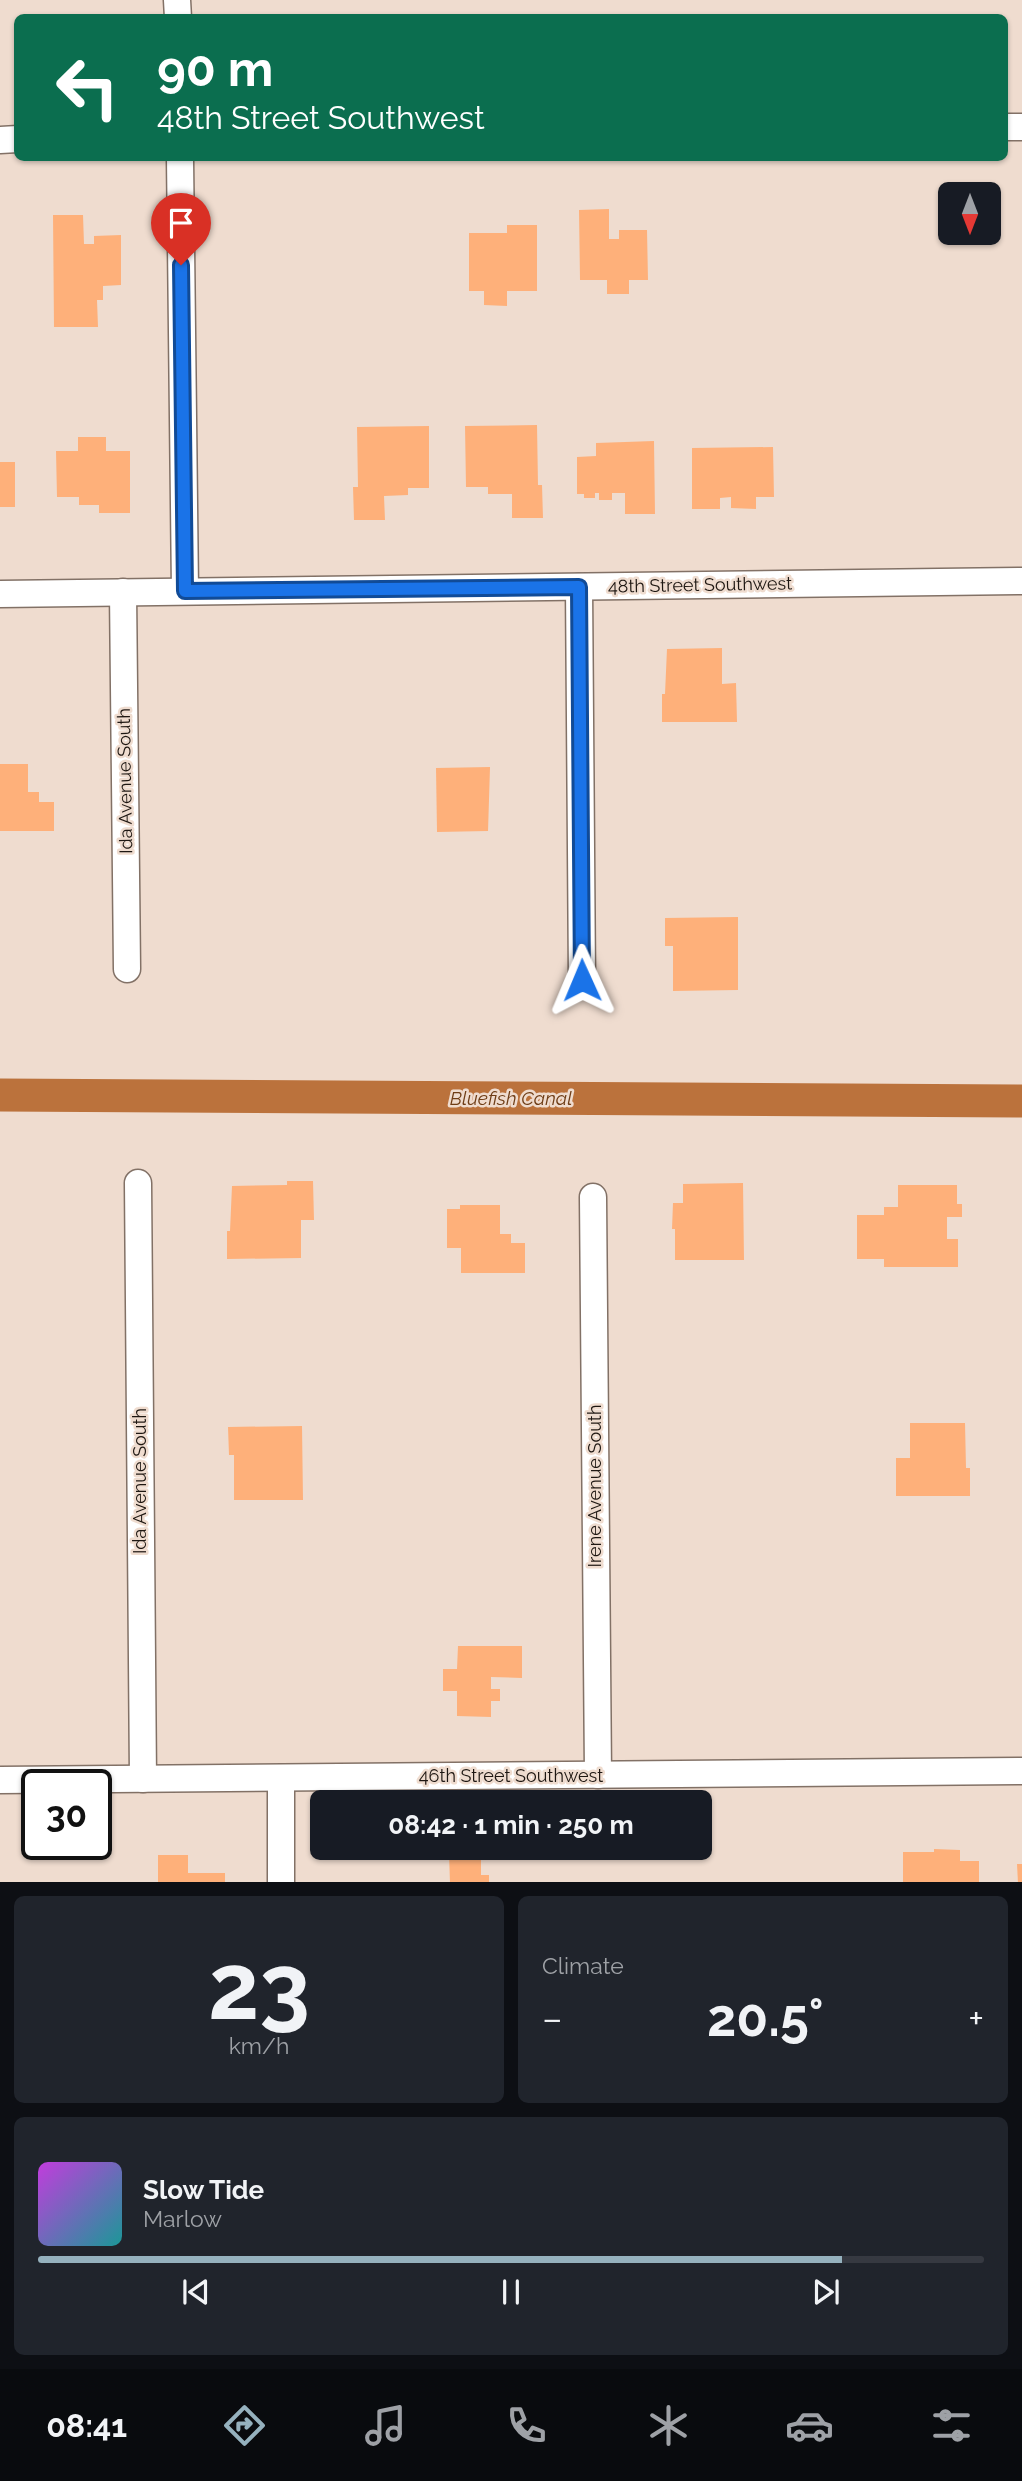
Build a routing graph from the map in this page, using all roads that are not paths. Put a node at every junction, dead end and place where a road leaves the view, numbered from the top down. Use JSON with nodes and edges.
{"nodes":[{"id":1,"x":180,"y":161,"type":"edge"},
{"id":2,"x":1022,"y":581,"type":"edge"},
{"id":3,"x":579,"y":587,"type":"junction"},
{"id":4,"x":185,"y":591,"type":"junction"},
{"id":5,"x":123,"y":592,"type":"junction"},
{"id":6,"x":0,"y":594,"type":"edge"},
{"id":7,"x":127,"y":969,"type":"dead end"},
{"id":8,"x":582,"y":980,"type":"dead end"},
{"id":9,"x":138,"y":1183,"type":"dead end"},
{"id":10,"x":593,"y":1196,"type":"dead end"},
{"id":11,"x":1022,"y":1771,"type":"edge"},
{"id":12,"x":598,"y":1776,"type":"junction"},
{"id":13,"x":281,"y":1777,"type":"junction"},
{"id":14,"x":143,"y":1779,"type":"junction"},
{"id":15,"x":0,"y":1780,"type":"edge"},
{"id":16,"x":281,"y":1882,"type":"edge"}],
"edges":[{"from":1,"to":4,"type":"street"},
{"from":2,"to":3,"type":"street","name":"48th Street Southwest"},
{"from":3,"to":4,"type":"street","name":"48th Street Southwest"},
{"from":3,"to":8,"type":"street"},
{"from":4,"to":5,"type":"street","name":"48th Street Southwest"},
{"from":5,"to":6,"type":"street","name":"48th Street Southwest"},
{"from":5,"to":7,"type":"street","name":"Ida Avenue South"},
{"from":9,"to":14,"type":"street","name":"Ida Avenue South"},
{"from":10,"to":12,"type":"street","name":"Irene Avenue South"},
{"from":11,"to":12,"type":"street","name":"46th Street Southwest"},
{"from":12,"to":13,"type":"street","name":"46th Street Southwest"},
{"from":13,"to":14,"type":"street","name":"46th Street Southwest"},
{"from":13,"to":16,"type":"street"},
{"from":14,"to":15,"type":"street","name":"46th Street Southwest"}]}
